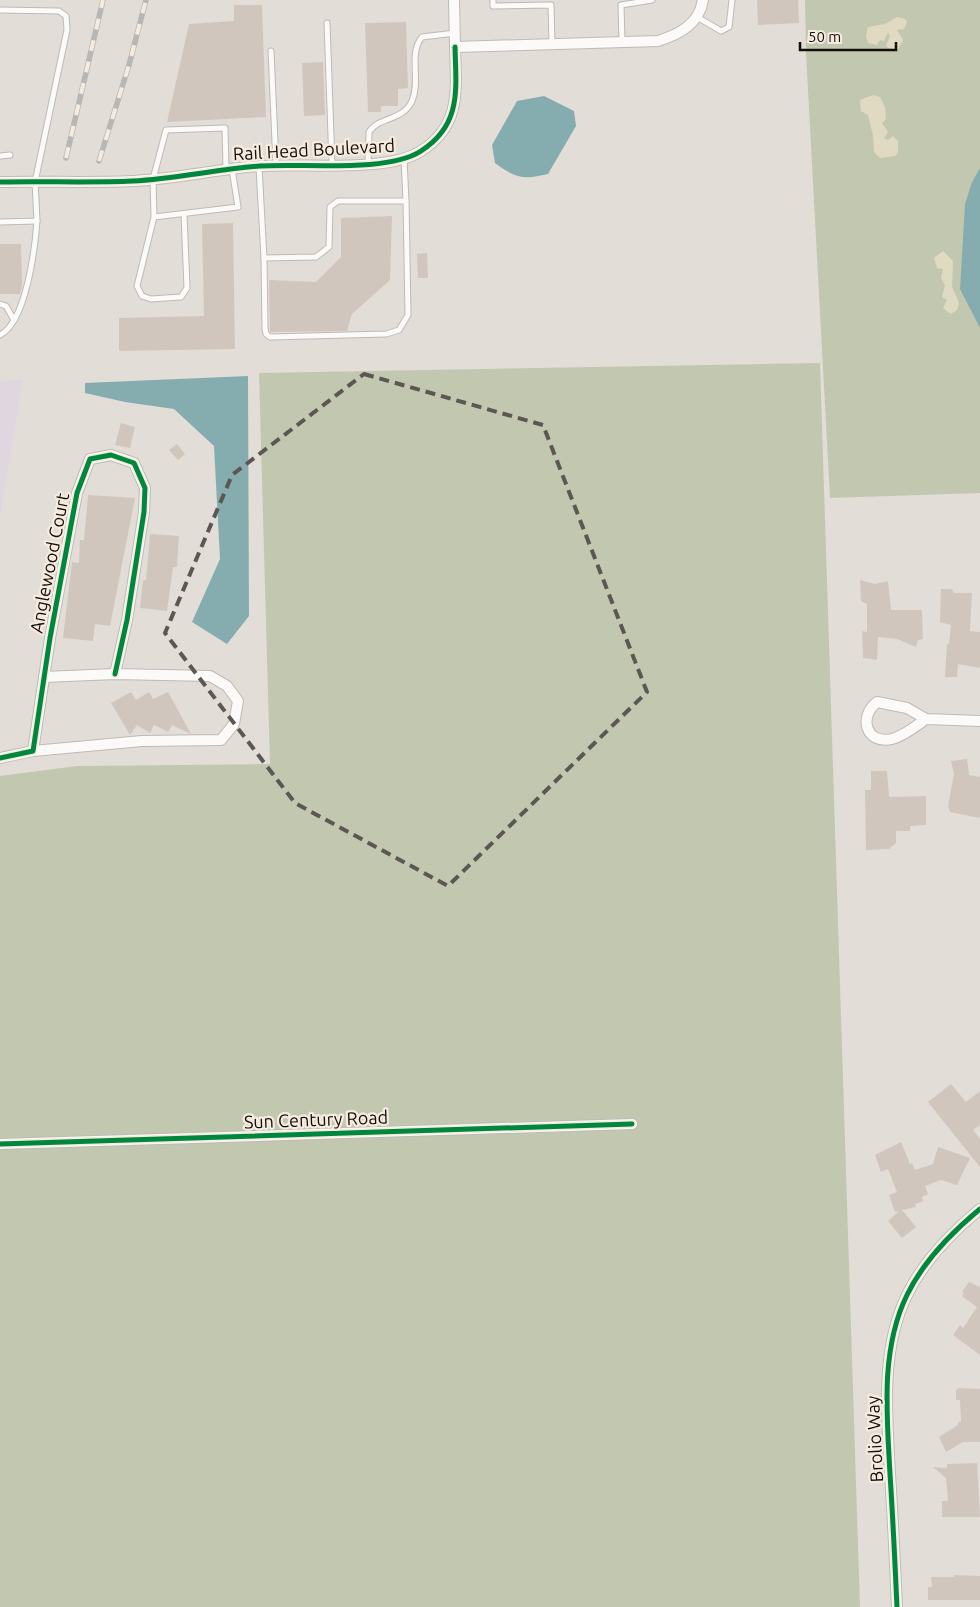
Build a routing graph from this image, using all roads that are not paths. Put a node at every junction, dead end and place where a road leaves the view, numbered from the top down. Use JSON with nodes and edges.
{"nodes":[{"id":1,"x":454,"y":0,"type":"edge"},
{"id":2,"x":493,"y":0,"type":"edge"},
{"id":3,"x":652,"y":0,"type":"edge"},
{"id":4,"x":703,"y":0,"type":"edge"},
{"id":5,"x":732,"y":0,"type":"edge"},
{"id":6,"x":0,"y":10,"type":"edge"},
{"id":7,"x":696,"y":17,"type":"junction"},
{"id":8,"x":327,"y":23,"type":"dead end"},
{"id":9,"x":455,"y":33,"type":"junction"},
{"id":10,"x":622,"y":42,"type":"junction"},
{"id":11,"x":552,"y":44,"type":"junction"},
{"id":12,"x":455,"y":47,"type":"junction"},
{"id":13,"x":271,"y":51,"type":"dead end"},
{"id":14,"x":10,"y":155,"type":"dead end"},
{"id":15,"x":0,"y":156,"type":"edge"},
{"id":16,"x":404,"y":159,"type":"junction"},
{"id":17,"x":332,"y":164,"type":"junction"},
{"id":18,"x":368,"y":164,"type":"junction"},
{"id":19,"x":276,"y":165,"type":"junction"},
{"id":20,"x":259,"y":166,"type":"junction"},
{"id":21,"x":229,"y":169,"type":"junction"},
{"id":22,"x":153,"y":179,"type":"junction"},
{"id":23,"x":0,"y":182,"type":"edge"},
{"id":24,"x":35,"y":182,"type":"junction"},
{"id":25,"x":406,"y":201,"type":"junction"},
{"id":26,"x":184,"y":214,"type":"junction"},
{"id":27,"x":154,"y":217,"type":"junction"},
{"id":28,"x":37,"y":221,"type":"junction"},
{"id":29,"x":0,"y":222,"type":"edge"},
{"id":30,"x":264,"y":258,"type":"junction"},
{"id":31,"x":0,"y":304,"type":"edge"},
{"id":32,"x":14,"y":320,"type":"junction"},
{"id":33,"x":0,"y":335,"type":"edge"},
{"id":34,"x":115,"y":674,"type":"junction"},
{"id":35,"x":44,"y":677,"type":"junction"},
{"id":36,"x":926,"y":719,"type":"junction"},
{"id":37,"x":980,"y":721,"type":"edge"},
{"id":38,"x":33,"y":751,"type":"junction"},
{"id":39,"x":0,"y":758,"type":"edge"},
{"id":40,"x":632,"y":1124,"type":"dead end"},
{"id":41,"x":0,"y":1144,"type":"edge"},
{"id":42,"x":980,"y":1210,"type":"edge"},
{"id":43,"x":897,"y":1607,"type":"edge"}],
"edges":[{"from":1,"to":9,"type":"street","name":"Rail Head Boulevard"},
{"from":2,"to":11,"type":"lane"},
{"from":3,"to":10,"type":"lane"},
{"from":4,"to":7,"type":"street"},
{"from":5,"to":7,"type":"lane"},
{"from":6,"to":24,"type":"lane"},
{"from":7,"to":10,"type":"street"},
{"from":8,"to":17,"type":"lane"},
{"from":9,"to":12,"type":"street","name":"Rail Head Boulevard"},
{"from":9,"to":18,"type":"lane"},
{"from":10,"to":11,"type":"street"},
{"from":11,"to":12,"type":"street"},
{"from":12,"to":16,"type":"street","name":"Rail Head Boulevard"},
{"from":13,"to":19,"type":"lane"},
{"from":14,"to":15,"type":"lane"},
{"from":16,"to":18,"type":"street","name":"Rail Head Boulevard"},
{"from":16,"to":25,"type":"lane"},
{"from":17,"to":18,"type":"street","name":"Rail Head Boulevard"},
{"from":17,"to":19,"type":"street","name":"Rail Head Boulevard"},
{"from":19,"to":20,"type":"street","name":"Rail Head Boulevard"},
{"from":20,"to":21,"type":"street","name":"Rail Head Boulevard"},
{"from":20,"to":30,"type":"lane"},
{"from":21,"to":22,"type":"street","name":"Rail Head Boulevard"},
{"from":21,"to":22,"type":"lane"},
{"from":21,"to":26,"type":"lane"},
{"from":22,"to":24,"type":"street","name":"Rail Head Boulevard"},
{"from":22,"to":27,"type":"lane"},
{"from":23,"to":24,"type":"street","name":"Rail Head Boulevard"},
{"from":24,"to":28,"type":"lane"},
{"from":25,"to":30,"type":"lane"},
{"from":25,"to":30,"type":"lane"},
{"from":26,"to":27,"type":"lane"},
{"from":26,"to":27,"type":"lane"},
{"from":28,"to":29,"type":"lane"},
{"from":28,"to":32,"type":"lane"},
{"from":31,"to":32,"type":"lane"},
{"from":32,"to":33,"type":"lane"},
{"from":34,"to":35,"type":"street"},
{"from":34,"to":35,"type":"street","name":"Anglewood Court"},
{"from":34,"to":38,"type":"street"},
{"from":35,"to":38,"type":"street","name":"Anglewood Court"},
{"from":36,"to":36,"type":"street"},
{"from":36,"to":37,"type":"street"},
{"from":38,"to":39,"type":"street"},
{"from":40,"to":41,"type":"street","name":"Sun Century Road"},
{"from":42,"to":43,"type":"street","name":"Brolio Way"}]}
